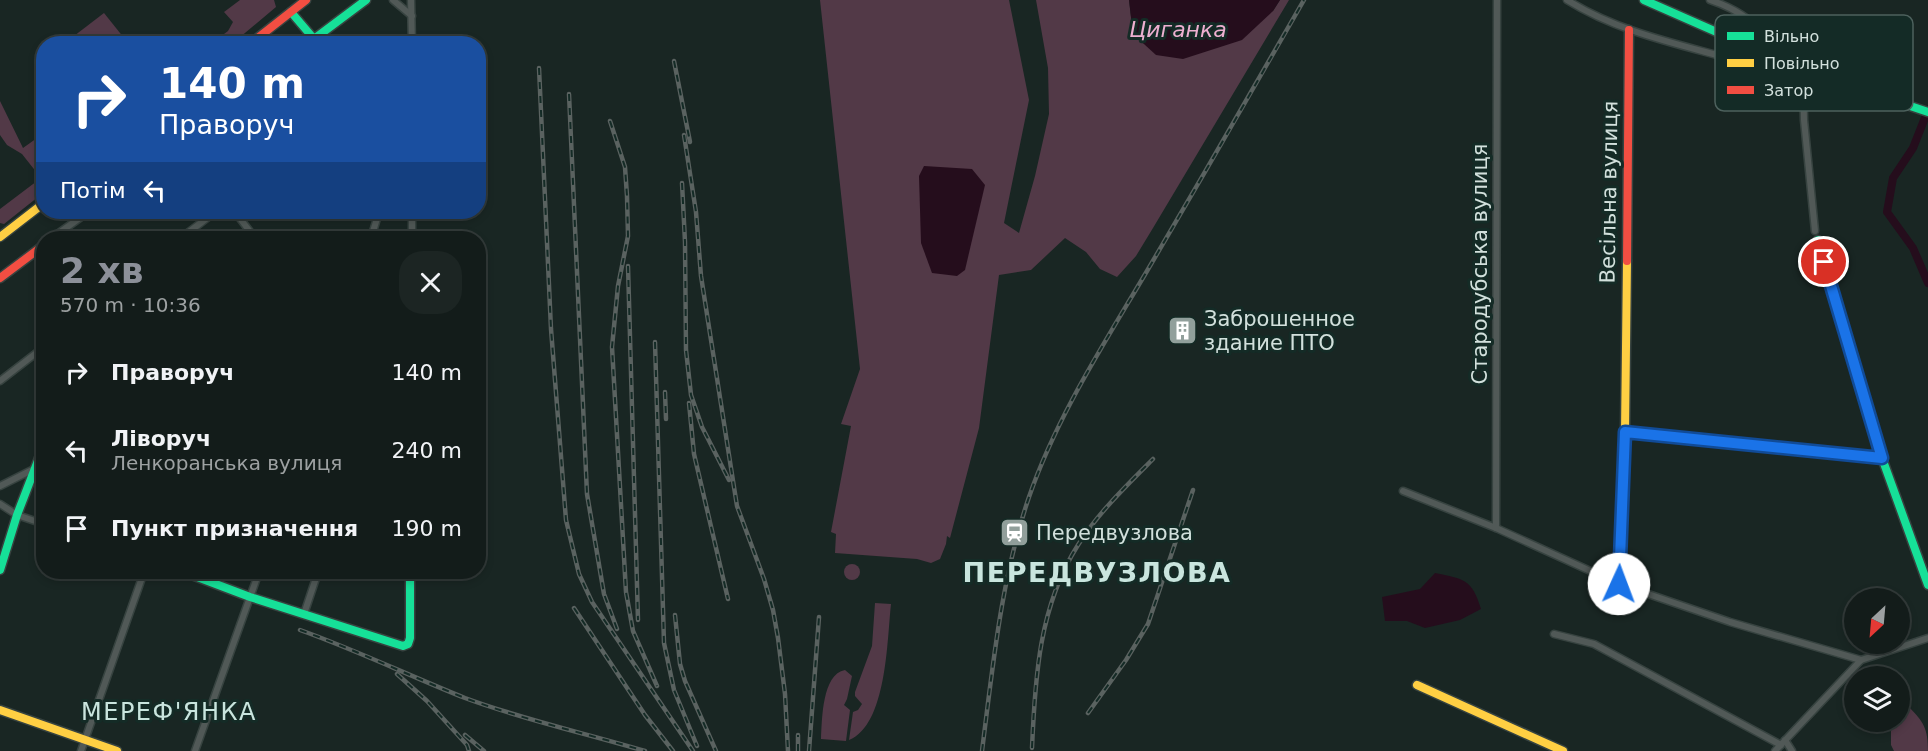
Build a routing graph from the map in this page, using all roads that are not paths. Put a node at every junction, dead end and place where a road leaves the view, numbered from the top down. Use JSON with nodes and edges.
{"nodes":[{"id":1,"x":306,"y":0,"type":"edge"},
{"id":2,"x":366,"y":0,"type":"edge"},
{"id":3,"x":393,"y":0,"type":"edge"},
{"id":4,"x":411,"y":0,"type":"edge"},
{"id":5,"x":1497,"y":0,"type":"edge"},
{"id":6,"x":1567,"y":0,"type":"edge"},
{"id":7,"x":1644,"y":0,"type":"edge"},
{"id":8,"x":1710,"y":0,"type":"edge"},
{"id":9,"x":291,"y":12,"type":"junction"},
{"id":10,"x":1740,"y":15,"type":"edge"},
{"id":11,"x":412,"y":16,"type":"junction"},
{"id":12,"x":1629,"y":30,"type":"junction"},
{"id":13,"x":1715,"y":31,"type":"edge"},
{"id":14,"x":260,"y":36,"type":"edge"},
{"id":15,"x":308,"y":36,"type":"edge"},
{"id":16,"x":318,"y":36,"type":"edge"},
{"id":17,"x":412,"y":36,"type":"edge"},
{"id":18,"x":1715,"y":54,"type":"edge"},
{"id":19,"x":1804,"y":111,"type":"edge"},
{"id":20,"x":36,"y":209,"type":"edge"},
{"id":21,"x":78,"y":219,"type":"edge"},
{"id":22,"x":206,"y":219,"type":"edge"},
{"id":23,"x":240,"y":219,"type":"edge"},
{"id":24,"x":62,"y":231,"type":"edge"},
{"id":25,"x":190,"y":231,"type":"edge"},
{"id":26,"x":250,"y":231,"type":"edge"},
{"id":27,"x":1815,"y":231,"type":"dead end"},
{"id":28,"x":0,"y":237,"type":"edge"},
{"id":29,"x":1818,"y":240,"type":"dead end"},
{"id":30,"x":36,"y":251,"type":"edge"},
{"id":31,"x":0,"y":278,"type":"edge"},
{"id":32,"x":36,"y":353,"type":"edge"},
{"id":33,"x":0,"y":381,"type":"edge"},
{"id":34,"x":1625,"y":432,"type":"junction"},
{"id":35,"x":1882,"y":458,"type":"junction"},
{"id":36,"x":36,"y":464,"type":"edge"},
{"id":37,"x":34,"y":469,"type":"junction"},
{"id":38,"x":0,"y":486,"type":"edge"},
{"id":39,"x":1403,"y":491,"type":"dead end"},
{"id":40,"x":0,"y":504,"type":"edge"},
{"id":41,"x":17,"y":515,"type":"junction"},
{"id":42,"x":36,"y":521,"type":"edge"},
{"id":43,"x":1496,"y":528,"type":"junction"},
{"id":44,"x":0,"y":570,"type":"edge"},
{"id":45,"x":142,"y":579,"type":"edge"},
{"id":46,"x":202,"y":579,"type":"edge"},
{"id":47,"x":256,"y":579,"type":"edge"},
{"id":48,"x":316,"y":579,"type":"edge"},
{"id":49,"x":410,"y":579,"type":"edge"},
{"id":50,"x":1619,"y":584,"type":"junction"},
{"id":51,"x":1928,"y":585,"type":"edge"},
{"id":52,"x":250,"y":597,"type":"junction"},
{"id":53,"x":304,"y":614,"type":"junction"},
{"id":54,"x":1554,"y":634,"type":"dead end"},
{"id":55,"x":1928,"y":638,"type":"edge"},
{"id":56,"x":1861,"y":660,"type":"junction"},
{"id":57,"x":1417,"y":685,"type":"dead end"},
{"id":58,"x":0,"y":710,"type":"edge"},
{"id":59,"x":85,"y":740,"type":"junction"},
{"id":60,"x":1783,"y":742,"type":"junction"},
{"id":61,"x":81,"y":751,"type":"edge"},
{"id":62,"x":117,"y":751,"type":"edge"},
{"id":63,"x":195,"y":751,"type":"edge"},
{"id":64,"x":1563,"y":751,"type":"edge"},
{"id":65,"x":1775,"y":751,"type":"edge"},
{"id":66,"x":1792,"y":751,"type":"edge"}],
"edges":[{"from":1,"to":9,"type":"main road"},
{"from":2,"to":16,"type":"main road"},
{"from":3,"to":11,"type":"street"},
{"from":4,"to":11,"type":"street"},
{"from":5,"to":43,"type":"street","name":"Стародубська вулиця"},
{"from":6,"to":12,"type":"street"},
{"from":7,"to":13,"type":"main road"},
{"from":8,"to":10,"type":"street"},
{"from":9,"to":14,"type":"main road"},
{"from":9,"to":15,"type":"main road"},
{"from":11,"to":17,"type":"street"},
{"from":12,"to":18,"type":"street"},
{"from":12,"to":34,"type":"main road","name":"Весільна вулиця"},
{"from":19,"to":27,"type":"street"},
{"from":20,"to":28,"type":"main road"},
{"from":21,"to":24,"type":"street"},
{"from":22,"to":25,"type":"street"},
{"from":23,"to":26,"type":"street"},
{"from":29,"to":35,"type":"main road"},
{"from":30,"to":31,"type":"main road"},
{"from":32,"to":33,"type":"street"},
{"from":34,"to":35,"type":"street"},
{"from":34,"to":50,"type":"main road","name":"Весільна вулиця"},
{"from":35,"to":51,"type":"main road"},
{"from":36,"to":37,"type":"main road"},
{"from":37,"to":38,"type":"street"},
{"from":37,"to":41,"type":"main road"},
{"from":39,"to":43,"type":"street"},
{"from":40,"to":41,"type":"street"},
{"from":41,"to":42,"type":"street"},
{"from":41,"to":44,"type":"main road"},
{"from":43,"to":50,"type":"street"},
{"from":45,"to":59,"type":"street"},
{"from":46,"to":52,"type":"main road"},
{"from":47,"to":52,"type":"street"},
{"from":48,"to":53,"type":"street"},
{"from":49,"to":53,"type":"main road"},
{"from":50,"to":56,"type":"street"},
{"from":52,"to":53,"type":"main road"},
{"from":52,"to":63,"type":"street"},
{"from":54,"to":60,"type":"street"},
{"from":55,"to":56,"type":"street"},
{"from":56,"to":60,"type":"street"},
{"from":57,"to":64,"type":"main road"},
{"from":58,"to":59,"type":"main road"},
{"from":59,"to":61,"type":"street"},
{"from":59,"to":62,"type":"main road"},
{"from":60,"to":65,"type":"street"},
{"from":60,"to":66,"type":"street"}]}
